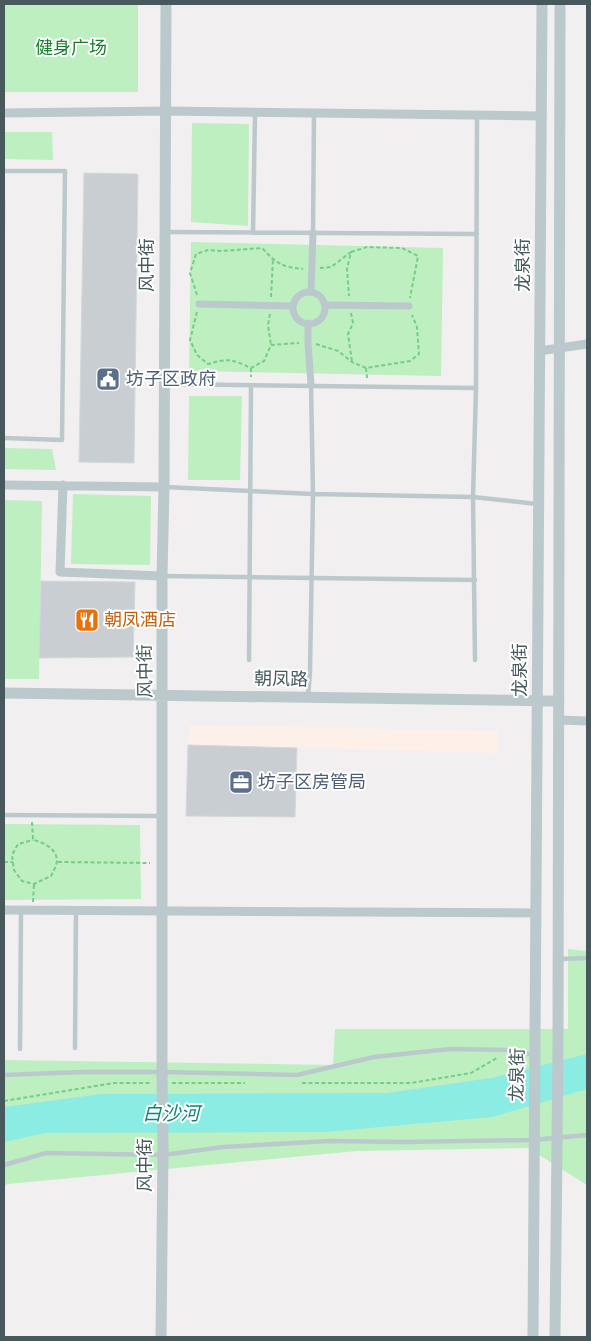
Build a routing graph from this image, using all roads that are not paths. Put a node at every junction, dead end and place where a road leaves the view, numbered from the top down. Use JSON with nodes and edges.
{"nodes":[{"id":1,"x":166,"y":4,"type":"edge"},
{"id":2,"x":542,"y":4,"type":"edge"},
{"id":3,"x":560,"y":4,"type":"edge"},
{"id":4,"x":166,"y":111,"type":"junction"},
{"id":5,"x":255,"y":112,"type":"junction"},
{"id":6,"x":4,"y":113,"type":"edge"},
{"id":7,"x":314,"y":113,"type":"junction"},
{"id":8,"x":478,"y":115,"type":"junction"},
{"id":9,"x":541,"y":116,"type":"junction"},
{"id":10,"x":4,"y":171,"type":"edge"},
{"id":11,"x":165,"y":232,"type":"junction"},
{"id":12,"x":253,"y":233,"type":"junction"},
{"id":13,"x":313,"y":233,"type":"junction"},
{"id":14,"x":477,"y":234,"type":"junction"},
{"id":15,"x":311,"y":292,"type":"junction"},
{"id":16,"x":199,"y":304,"type":"dead end"},
{"id":17,"x":325,"y":305,"type":"junction"},
{"id":18,"x":293,"y":306,"type":"junction"},
{"id":19,"x":409,"y":306,"type":"dead end"},
{"id":20,"x":308,"y":324,"type":"junction"},
{"id":21,"x":587,"y":344,"type":"edge"},
{"id":22,"x":560,"y":347,"type":"junction"},
{"id":23,"x":539,"y":351,"type":"junction"},
{"id":24,"x":164,"y":384,"type":"junction"},
{"id":25,"x":251,"y":384,"type":"junction"},
{"id":26,"x":311,"y":385,"type":"junction"},
{"id":27,"x":476,"y":388,"type":"junction"},
{"id":28,"x":4,"y":438,"type":"edge"},
{"id":29,"x":4,"y":485,"type":"edge"},
{"id":30,"x":63,"y":486,"type":"junction"},
{"id":31,"x":164,"y":487,"type":"junction"},
{"id":32,"x":250,"y":491,"type":"junction"},
{"id":33,"x":313,"y":494,"type":"junction"},
{"id":34,"x":473,"y":497,"type":"junction"},
{"id":35,"x":538,"y":504,"type":"junction"},
{"id":36,"x":162,"y":576,"type":"junction"},
{"id":37,"x":250,"y":576,"type":"junction"},
{"id":38,"x":312,"y":578,"type":"junction"},
{"id":39,"x":475,"y":580,"type":"junction"},
{"id":40,"x":249,"y":660,"type":"dead end"},
{"id":41,"x":474,"y":660,"type":"dead end"},
{"id":42,"x":4,"y":693,"type":"edge"},
{"id":43,"x":163,"y":695,"type":"junction"},
{"id":44,"x":308,"y":697,"type":"junction"},
{"id":45,"x":537,"y":701,"type":"junction"},
{"id":46,"x":559,"y":701,"type":"junction"},
{"id":47,"x":559,"y":720,"type":"junction"},
{"id":48,"x":587,"y":721,"type":"edge"},
{"id":49,"x":4,"y":815,"type":"edge"},
{"id":50,"x":163,"y":816,"type":"junction"},
{"id":51,"x":4,"y":910,"type":"edge"},
{"id":52,"x":21,"y":910,"type":"junction"},
{"id":53,"x":76,"y":910,"type":"junction"},
{"id":54,"x":162,"y":910,"type":"junction"},
{"id":55,"x":536,"y":913,"type":"junction"},
{"id":56,"x":587,"y":958,"type":"edge"},
{"id":57,"x":558,"y":959,"type":"junction"},
{"id":58,"x":75,"y":1048,"type":"dead end"},
{"id":59,"x":20,"y":1049,"type":"dead end"},
{"id":60,"x":535,"y":1056,"type":"junction"},
{"id":61,"x":162,"y":1073,"type":"junction"},
{"id":62,"x":4,"y":1075,"type":"edge"},
{"id":63,"x":587,"y":1135,"type":"edge"},
{"id":64,"x":556,"y":1138,"type":"junction"},
{"id":65,"x":533,"y":1140,"type":"junction"},
{"id":66,"x":163,"y":1152,"type":"junction"},
{"id":67,"x":4,"y":1165,"type":"edge"},
{"id":68,"x":161,"y":1337,"type":"edge"},
{"id":69,"x":533,"y":1337,"type":"edge"},
{"id":70,"x":555,"y":1337,"type":"edge"}],
"edges":[{"from":1,"to":4,"type":"street","name":"风中街"},
{"from":2,"to":9,"type":"street","name":"龙泉街"},
{"from":3,"to":22,"type":"street","name":"龙泉街"},
{"from":4,"to":5,"type":"street"},
{"from":4,"to":6,"type":"street"},
{"from":4,"to":11,"type":"street","name":"风中街"},
{"from":5,"to":7,"type":"street"},
{"from":5,"to":12,"type":"lane"},
{"from":7,"to":8,"type":"street"},
{"from":7,"to":13,"type":"lane"},
{"from":8,"to":9,"type":"street"},
{"from":8,"to":14,"type":"lane"},
{"from":9,"to":23,"type":"street","name":"龙泉街"},
{"from":10,"to":28,"type":"lane"},
{"from":11,"to":12,"type":"lane"},
{"from":11,"to":24,"type":"street","name":"风中街"},
{"from":12,"to":13,"type":"lane"},
{"from":13,"to":14,"type":"lane"},
{"from":13,"to":15,"type":"street"},
{"from":14,"to":27,"type":"lane"},
{"from":15,"to":17,"type":"street"},
{"from":15,"to":18,"type":"street"},
{"from":16,"to":18,"type":"street"},
{"from":17,"to":19,"type":"street"},
{"from":17,"to":20,"type":"street"},
{"from":18,"to":20,"type":"street"},
{"from":20,"to":26,"type":"street"},
{"from":21,"to":22,"type":"street"},
{"from":22,"to":23,"type":"street"},
{"from":22,"to":46,"type":"street","name":"龙泉街"},
{"from":23,"to":35,"type":"street","name":"龙泉街"},
{"from":24,"to":25,"type":"lane"},
{"from":24,"to":31,"type":"street","name":"风中街"},
{"from":25,"to":26,"type":"lane"},
{"from":25,"to":32,"type":"lane"},
{"from":26,"to":27,"type":"lane"},
{"from":26,"to":33,"type":"lane"},
{"from":27,"to":34,"type":"lane"},
{"from":29,"to":30,"type":"street"},
{"from":30,"to":31,"type":"street"},
{"from":30,"to":36,"type":"street"},
{"from":31,"to":32,"type":"lane"},
{"from":31,"to":36,"type":"street","name":"风中街"},
{"from":32,"to":33,"type":"lane"},
{"from":32,"to":37,"type":"lane"},
{"from":33,"to":34,"type":"lane"},
{"from":33,"to":38,"type":"lane"},
{"from":34,"to":35,"type":"lane"},
{"from":34,"to":39,"type":"lane"},
{"from":35,"to":45,"type":"street","name":"龙泉街"},
{"from":36,"to":37,"type":"lane"},
{"from":36,"to":43,"type":"street","name":"风中街"},
{"from":37,"to":38,"type":"lane"},
{"from":37,"to":40,"type":"lane"},
{"from":38,"to":39,"type":"lane"},
{"from":38,"to":44,"type":"lane"},
{"from":39,"to":41,"type":"lane"},
{"from":42,"to":43,"type":"street","name":"朝凤路"},
{"from":43,"to":44,"type":"street","name":"朝凤路"},
{"from":43,"to":50,"type":"street","name":"风中街"},
{"from":44,"to":45,"type":"street","name":"朝凤路"},
{"from":45,"to":46,"type":"street","name":"朝凤路"},
{"from":45,"to":55,"type":"street","name":"龙泉街"},
{"from":46,"to":47,"type":"street","name":"龙泉街"},
{"from":47,"to":48,"type":"street"},
{"from":47,"to":57,"type":"street","name":"龙泉街"},
{"from":49,"to":50,"type":"lane"},
{"from":50,"to":54,"type":"street","name":"风中街"},
{"from":51,"to":52,"type":"street"},
{"from":52,"to":53,"type":"street"},
{"from":52,"to":59,"type":"lane"},
{"from":53,"to":54,"type":"street"},
{"from":53,"to":58,"type":"lane"},
{"from":54,"to":55,"type":"street"},
{"from":54,"to":61,"type":"street","name":"风中街"},
{"from":55,"to":60,"type":"street","name":"龙泉街"},
{"from":56,"to":57,"type":"lane"},
{"from":57,"to":64,"type":"street","name":"龙泉街"},
{"from":60,"to":61,"type":"lane"},
{"from":60,"to":65,"type":"street","name":"龙泉街"},
{"from":61,"to":62,"type":"lane"},
{"from":61,"to":66,"type":"street","name":"风中街","bridge":true},
{"from":63,"to":64,"type":"lane"},
{"from":64,"to":65,"type":"lane"},
{"from":64,"to":70,"type":"street","name":"龙泉街"},
{"from":65,"to":66,"type":"lane"},
{"from":65,"to":69,"type":"street","name":"龙泉街"},
{"from":66,"to":67,"type":"lane"},
{"from":66,"to":68,"type":"street","name":"风中街"}]}
